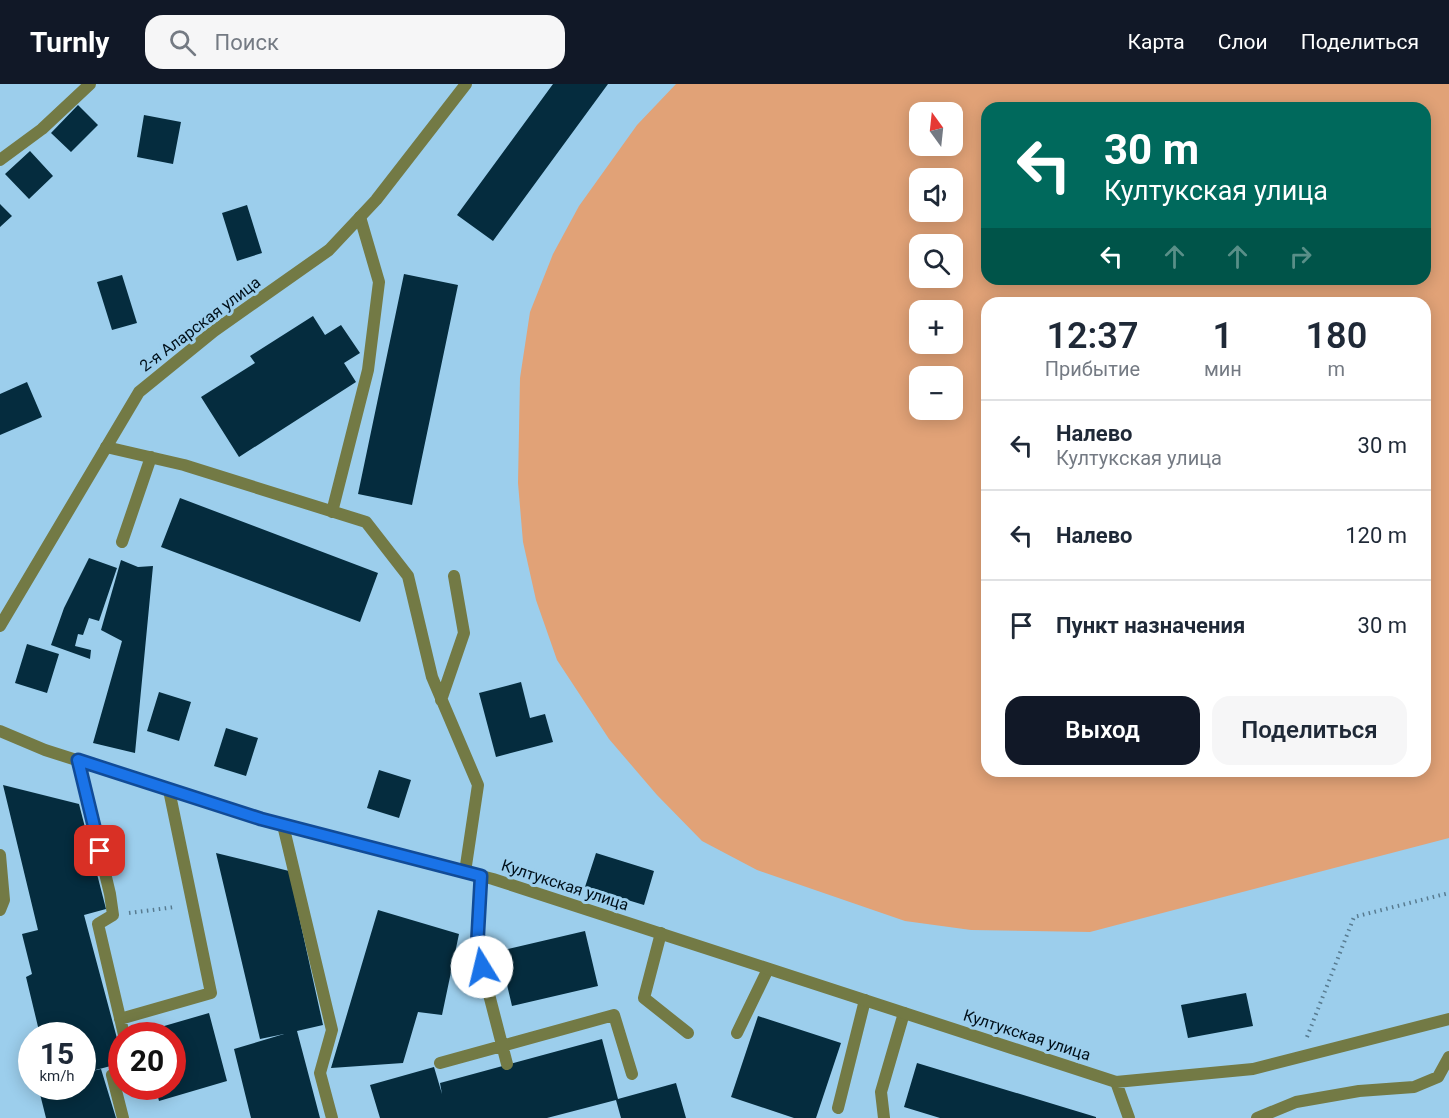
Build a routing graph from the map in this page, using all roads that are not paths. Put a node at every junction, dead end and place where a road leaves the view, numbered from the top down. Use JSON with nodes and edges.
{"nodes":[{"id":1,"x":90,"y":84,"type":"edge"},
{"id":2,"x":466,"y":84,"type":"edge"},
{"id":3,"x":0,"y":160,"type":"edge"},
{"id":4,"x":360,"y":217,"type":"junction"},
{"id":5,"x":106,"y":447,"type":"junction"},
{"id":6,"x":151,"y":457,"type":"junction"},
{"id":7,"x":332,"y":512,"type":"junction"},
{"id":8,"x":122,"y":542,"type":"dead end"},
{"id":9,"x":454,"y":576,"type":"dead end"},
{"id":10,"x":0,"y":626,"type":"edge"},
{"id":11,"x":441,"y":699,"type":"junction"},
{"id":12,"x":0,"y":731,"type":"edge"},
{"id":13,"x":78,"y":760,"type":"junction"},
{"id":14,"x":169,"y":790,"type":"junction"},
{"id":15,"x":283,"y":825,"type":"junction"},
{"id":16,"x":0,"y":855,"type":"edge"},
{"id":17,"x":465,"y":872,"type":"junction"},
{"id":18,"x":481,"y":876,"type":"junction"},
{"id":19,"x":0,"y":910,"type":"edge"},
{"id":20,"x":661,"y":933,"type":"junction"},
{"id":21,"x":768,"y":969,"type":"junction"},
{"id":22,"x":865,"y":1000,"type":"junction"},
{"id":23,"x":904,"y":1013,"type":"junction"},
{"id":24,"x":120,"y":1019,"type":"junction"},
{"id":25,"x":1449,"y":1019,"type":"edge"},
{"id":26,"x":121,"y":1022,"type":"edge"},
{"id":27,"x":688,"y":1033,"type":"dead end"},
{"id":28,"x":737,"y":1033,"type":"dead end"},
{"id":29,"x":502,"y":1045,"type":"junction"},
{"id":30,"x":1449,"y":1057,"type":"edge"},
{"id":31,"x":440,"y":1063,"type":"dead end"},
{"id":32,"x":507,"y":1064,"type":"dead end"},
{"id":33,"x":633,"y":1074,"type":"dead end"},
{"id":34,"x":1116,"y":1082,"type":"junction"},
{"id":35,"x":118,"y":1100,"type":"edge"},
{"id":36,"x":838,"y":1108,"type":"dead end"},
{"id":37,"x":123,"y":1118,"type":"edge"},
{"id":38,"x":332,"y":1118,"type":"edge"},
{"id":39,"x":884,"y":1118,"type":"edge"},
{"id":40,"x":1129,"y":1118,"type":"edge"},
{"id":41,"x":1257,"y":1118,"type":"edge"}],
"edges":[{"from":1,"to":3,"type":"street"},
{"from":2,"to":4,"type":"street","name":"2-я Аларская улица"},
{"from":4,"to":5,"type":"street","name":"2-я Аларская улица"},
{"from":4,"to":7,"type":"street"},
{"from":5,"to":6,"type":"street"},
{"from":5,"to":10,"type":"street","name":"2-я Аларская улица"},
{"from":6,"to":7,"type":"street"},
{"from":6,"to":8,"type":"street"},
{"from":7,"to":11,"type":"street"},
{"from":9,"to":11,"type":"street"},
{"from":11,"to":17,"type":"street"},
{"from":12,"to":13,"type":"street","name":"Култукская улица"},
{"from":13,"to":14,"type":"street","name":"Култукская улица"},
{"from":13,"to":24,"type":"street"},
{"from":14,"to":15,"type":"street","name":"Култукская улица"},
{"from":14,"to":24,"type":"street"},
{"from":15,"to":17,"type":"street","name":"Култукская улица"},
{"from":15,"to":38,"type":"street"},
{"from":16,"to":19,"type":"street"},
{"from":17,"to":18,"type":"street","name":"Култукская улица"},
{"from":18,"to":20,"type":"street","name":"Култукская улица"},
{"from":18,"to":29,"type":"street"},
{"from":20,"to":21,"type":"street","name":"Култукская улица"},
{"from":20,"to":27,"type":"street"},
{"from":21,"to":22,"type":"street","name":"Култукская улица"},
{"from":21,"to":28,"type":"street"},
{"from":22,"to":23,"type":"street","name":"Култукская улица"},
{"from":22,"to":36,"type":"street"},
{"from":23,"to":34,"type":"street","name":"Култукская улица"},
{"from":23,"to":39,"type":"street"},
{"from":24,"to":26,"type":"street"},
{"from":25,"to":34,"type":"street"},
{"from":29,"to":31,"type":"street"},
{"from":29,"to":32,"type":"street"},
{"from":29,"to":33,"type":"street"},
{"from":30,"to":41,"type":"street"},
{"from":34,"to":40,"type":"street"},
{"from":35,"to":37,"type":"street"}]}
